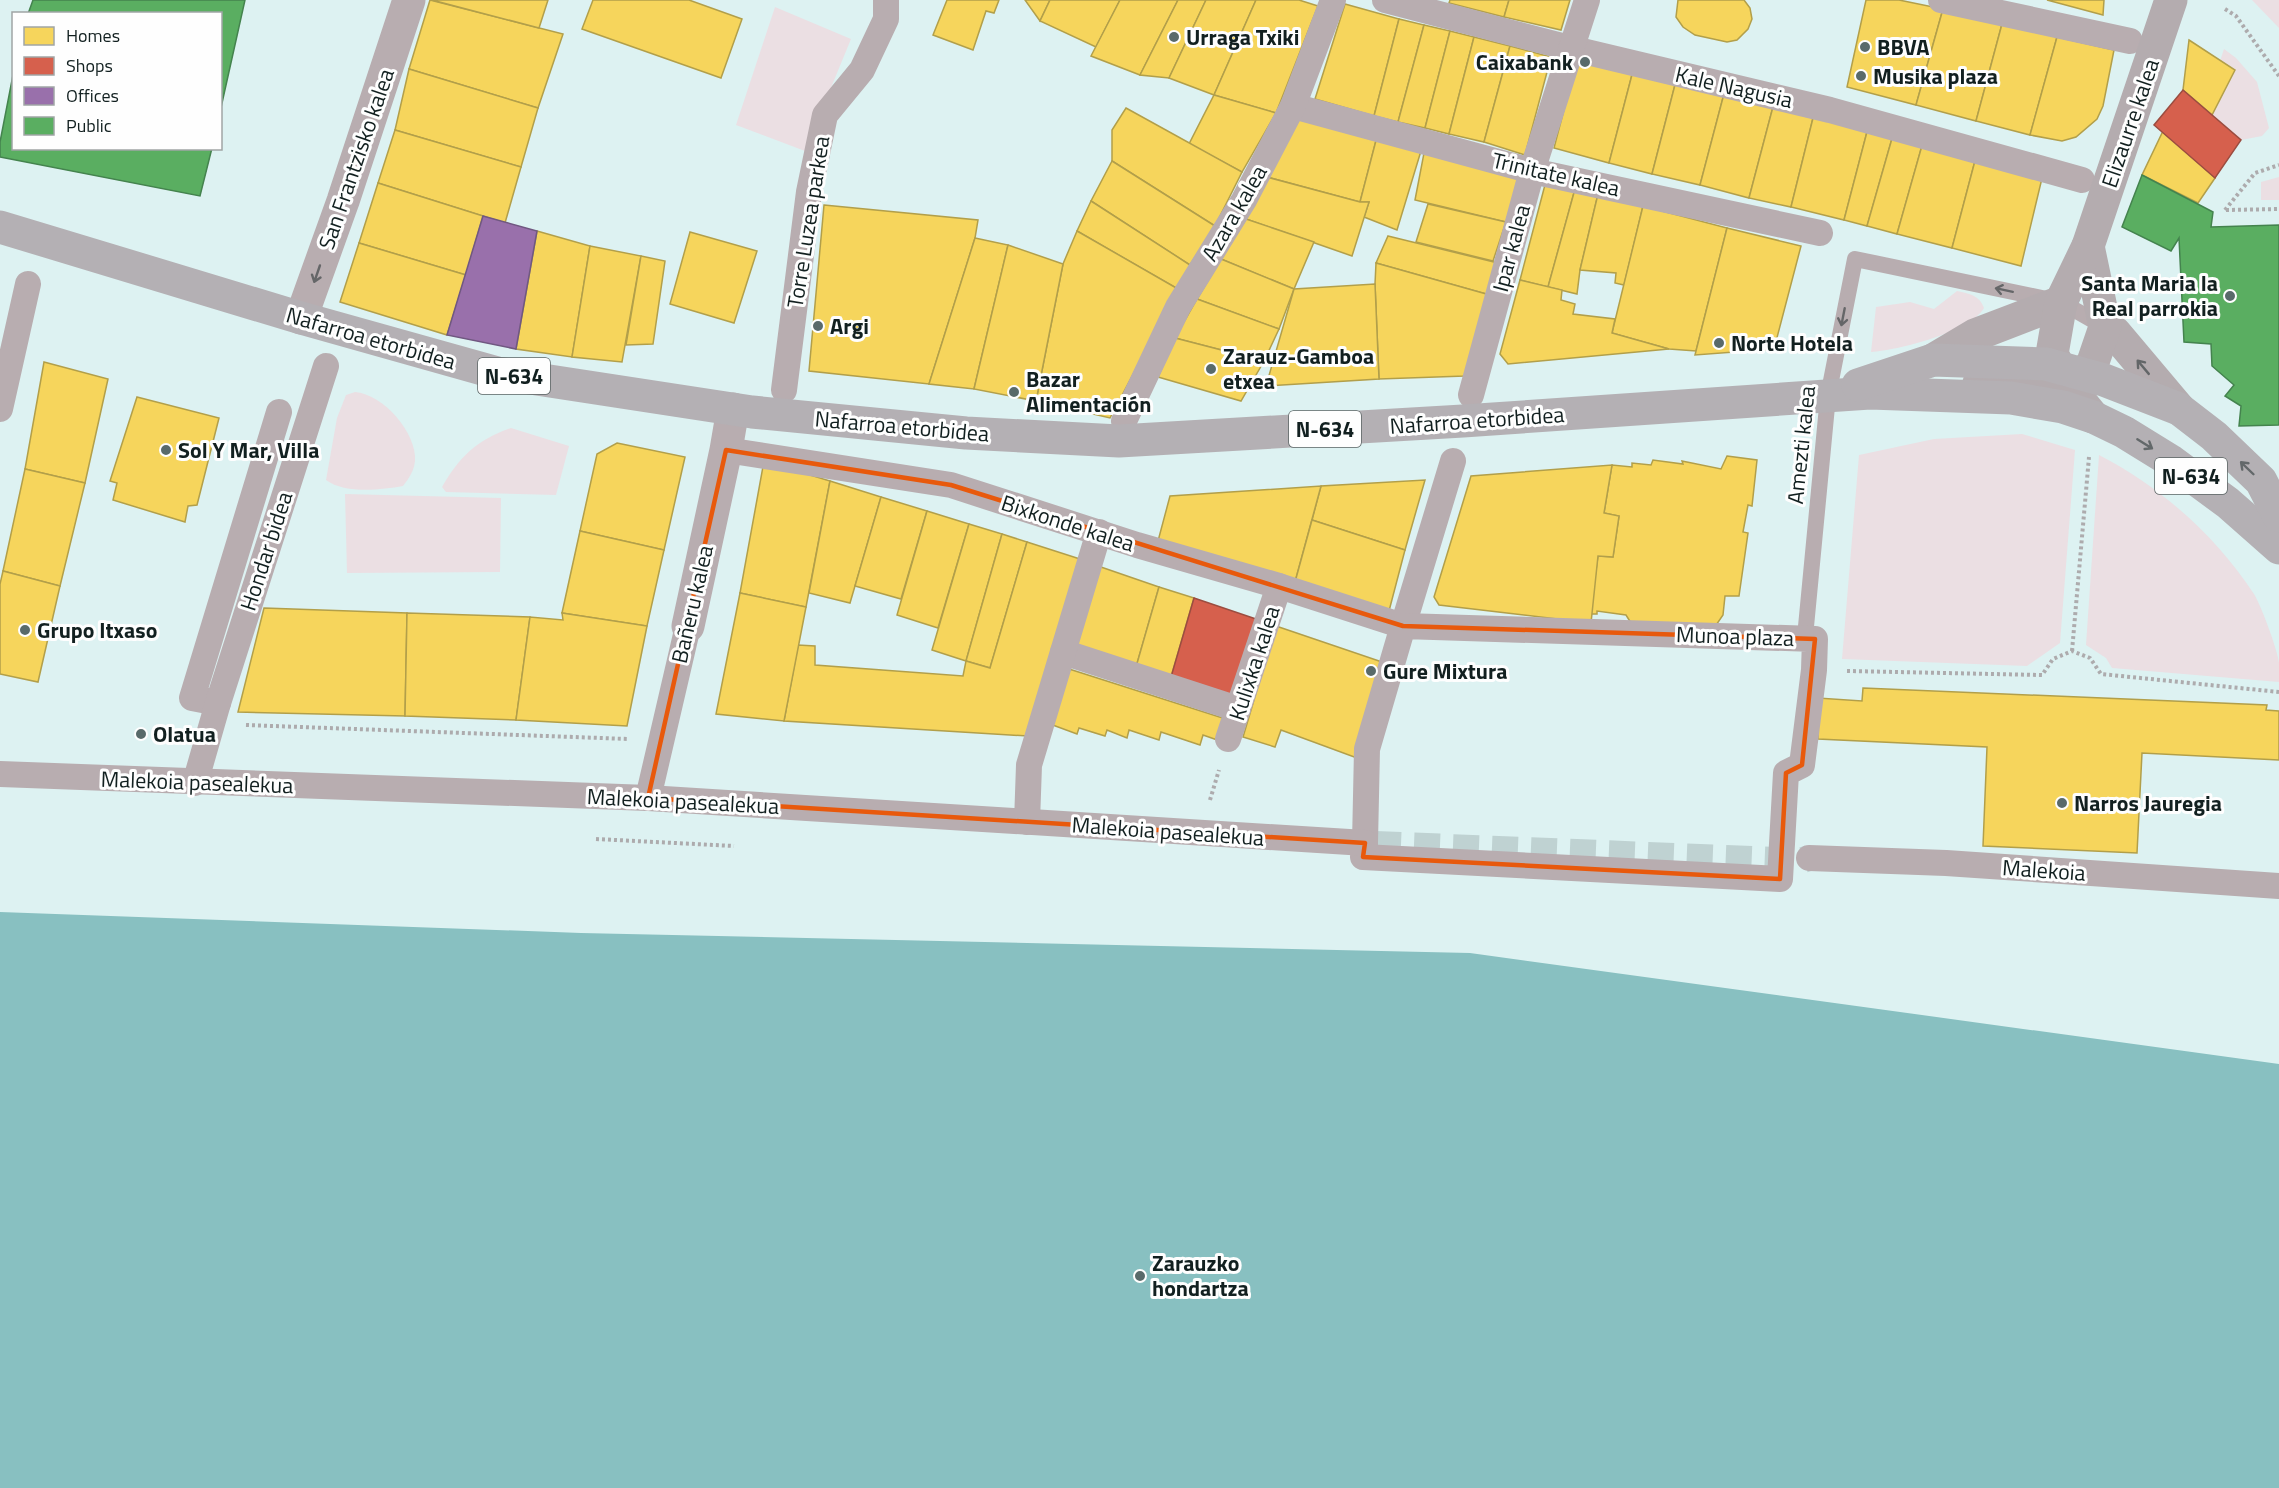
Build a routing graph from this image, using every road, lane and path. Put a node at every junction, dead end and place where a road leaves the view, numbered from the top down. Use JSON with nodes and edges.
{"nodes":[{"id":1,"x":409,"y":0,"type":"edge"},
{"id":2,"x":886,"y":0,"type":"edge"},
{"id":3,"x":1333,"y":0,"type":"edge"},
{"id":4,"x":1385,"y":0,"type":"edge"},
{"id":5,"x":1587,"y":0,"type":"edge"},
{"id":6,"x":1941,"y":0,"type":"edge"},
{"id":7,"x":2171,"y":0,"type":"edge"},
{"id":8,"x":2225,"y":9,"type":"dead end"},
{"id":9,"x":2130,"y":41,"type":"dead end"},
{"id":10,"x":1570,"y":48,"type":"junction"},
{"id":11,"x":2279,"y":76,"type":"edge"},
{"id":12,"x":1293,"y":106,"type":"junction"},
{"id":13,"x":2279,"y":165,"type":"edge"},
{"id":14,"x":1532,"y":171,"type":"junction"},
{"id":15,"x":2082,"y":180,"type":"dead end"},
{"id":16,"x":2279,"y":209,"type":"edge"},
{"id":17,"x":0,"y":227,"type":"edge"},
{"id":18,"x":1820,"y":233,"type":"dead end"},
{"id":19,"x":2088,"y":246,"type":"junction"},
{"id":20,"x":28,"y":284,"type":"dead end"},
{"id":21,"x":2061,"y":302,"type":"junction"},
{"id":22,"x":301,"y":318,"type":"junction"},
{"id":23,"x":2105,"y":327,"type":"junction"},
{"id":24,"x":1933,"y":360,"type":"junction"},
{"id":25,"x":327,"y":366,"type":"dead end"},
{"id":26,"x":2068,"y":374,"type":"junction"},
{"id":27,"x":784,"y":390,"type":"dead end"},
{"id":28,"x":1870,"y":393,"type":"junction"},
{"id":29,"x":1471,"y":394,"type":"dead end"},
{"id":30,"x":1828,"y":396,"type":"junction"},
{"id":31,"x":0,"y":409,"type":"edge"},
{"id":32,"x":732,"y":409,"type":"junction"},
{"id":33,"x":2179,"y":409,"type":"junction"},
{"id":34,"x":279,"y":412,"type":"dead end"},
{"id":35,"x":2093,"y":417,"type":"junction"},
{"id":36,"x":1124,"y":421,"type":"dead end"},
{"id":37,"x":726,"y":450,"type":"junction"},
{"id":38,"x":2089,"y":453,"type":"dead end"},
{"id":39,"x":1453,"y":461,"type":"dead end"},
{"id":40,"x":2279,"y":516,"type":"edge"},
{"id":41,"x":1099,"y":532,"type":"junction"},
{"id":42,"x":2279,"y":548,"type":"edge"},
{"id":43,"x":1279,"y":586,"type":"junction"},
{"id":44,"x":688,"y":626,"type":"joint"},
{"id":45,"x":1403,"y":626,"type":"junction"},
{"id":46,"x":1805,"y":637,"type":"dead end"},
{"id":47,"x":2072,"y":651,"type":"junction"},
{"id":48,"x":1063,"y":652,"type":"junction"},
{"id":49,"x":1814,"y":670,"type":"junction"},
{"id":50,"x":2279,"y":692,"type":"edge"},
{"id":51,"x":218,"y":703,"type":"junction"},
{"id":52,"x":1238,"y":709,"type":"junction"},
{"id":53,"x":268,"y":726,"type":"dead end"},
{"id":54,"x":640,"y":739,"type":"dead end"},
{"id":55,"x":1228,"y":739,"type":"joint"},
{"id":56,"x":0,"y":774,"type":"edge"},
{"id":57,"x":195,"y":783,"type":"junction"},
{"id":58,"x":648,"y":798,"type":"junction"},
{"id":59,"x":1027,"y":822,"type":"junction"},
{"id":60,"x":1200,"y":833,"type":"junction"},
{"id":61,"x":596,"y":839,"type":"dead end"},
{"id":62,"x":1365,"y":843,"type":"junction"},
{"id":63,"x":734,"y":846,"type":"dead end"},
{"id":64,"x":1809,"y":858,"type":"tunnel mouth"},
{"id":65,"x":2279,"y":886,"type":"edge"}],
"edges":[{"from":1,"to":22,"type":"street","name":"San Frantzisko kalea","one_way":true},
{"from":2,"to":27,"type":"street","name":"Torre Luzea parkea"},
{"from":3,"to":12,"type":"street","name":"Azara kalea"},
{"from":4,"to":10,"type":"street","name":"Kale Nagusia"},
{"from":5,"to":10,"type":"street","name":"Ipar kalea"},
{"from":6,"to":9,"type":"street"},
{"from":7,"to":19,"type":"main road","name":"Elizaurre kalea"},
{"from":8,"to":11,"type":"path"},
{"from":10,"to":14,"type":"street","name":"Ipar kalea"},
{"from":10,"to":15,"type":"street","name":"Kale Nagusia"},
{"from":12,"to":14,"type":"street","name":"Trinitate kalea"},
{"from":12,"to":36,"type":"street","name":"Azara kalea"},
{"from":13,"to":16,"type":"path"},
{"from":14,"to":18,"type":"street","name":"Trinitate kalea"},
{"from":14,"to":29,"type":"street","name":"Ipar kalea"},
{"from":17,"to":22,"type":"highway","name":"Nafarroa etorbidea","number":"N-634"},
{"from":19,"to":21,"type":"main road","name":"Elizaurre kalea"},
{"from":19,"to":23,"type":"main road"},
{"from":20,"to":31,"type":"street"},
{"from":21,"to":23,"type":"lane"},
{"from":21,"to":24,"type":"main road"},
{"from":21,"to":26,"type":"main road","name":"Elizaurre kalea"},
{"from":21,"to":30,"type":"lane","name":"Amezti kalea","one_way":true},
{"from":22,"to":32,"type":"highway","name":"Nafarroa etorbidea","number":"N-634"},
{"from":23,"to":26,"type":"main road"},
{"from":33,"to":23,"type":"main road","one_way":true},
{"from":24,"to":26,"type":"highway","number":"N-634"},
{"from":24,"to":30,"type":"highway","number":"N-634"},
{"from":25,"to":51,"type":"street","name":"Hondar bidea"},
{"from":26,"to":28,"type":"main road"},
{"from":26,"to":33,"type":"highway","number":"N-634"},
{"from":26,"to":35,"type":"main road"},
{"from":28,"to":30,"type":"highway","number":"N-634"},
{"from":28,"to":35,"type":"highway","number":"N-634"},
{"from":30,"to":32,"type":"highway","name":"Nafarroa etorbidea","number":"N-634"},
{"from":30,"to":46,"type":"lane","name":"Amezti kalea"},
{"from":32,"to":37,"type":"street","name":"Bañeru kalea"},
{"from":40,"to":33,"type":"highway","number":"N-634","one_way":true},
{"from":34,"to":51,"type":"street","name":"Hondar bidea"},
{"from":35,"to":42,"type":"highway","number":"N-634","one_way":true},
{"from":37,"to":41,"type":"street","name":"Bixkonde kalea"},
{"from":37,"to":44,"type":"street","name":"Bañeru kalea"},
{"from":38,"to":47,"type":"path"},
{"from":39,"to":45,"type":"street"},
{"from":41,"to":43,"type":"street","name":"Bixkonde kalea"},
{"from":41,"to":48,"type":"street"},
{"from":43,"to":45,"type":"street","name":"Bixkonde kalea"},
{"from":43,"to":52,"type":"street","name":"Kulixka kalea"},
{"from":44,"to":58,"type":"street","name":"Bañeru kalea"},
{"from":45,"to":49,"type":"street","name":"Munoa plaza"},
{"from":45,"to":62,"type":"street"},
{"from":47,"to":49,"type":"path"},
{"from":47,"to":50,"type":"path"},
{"from":48,"to":52,"type":"street"},
{"from":48,"to":59,"type":"street"},
{"from":49,"to":62,"type":"street","name":"Munoa plaza"},
{"from":51,"to":57,"type":"street","name":"Hondar bidea"},
{"from":52,"to":55,"type":"street","name":"Kulixka kalea"},
{"from":53,"to":54,"type":"path"},
{"from":55,"to":60,"type":"path"},
{"from":56,"to":57,"type":"street","name":"Malekoia pasealekua"},
{"from":57,"to":58,"type":"street","name":"Malekoia pasealekua"},
{"from":58,"to":59,"type":"street","name":"Malekoia pasealekua"},
{"from":59,"to":60,"type":"street","name":"Malekoia pasealekua"},
{"from":60,"to":62,"type":"street","name":"Malekoia pasealekua"},
{"from":61,"to":63,"type":"path"},
{"from":64,"to":65,"type":"street","name":"Malekoia"}]}
